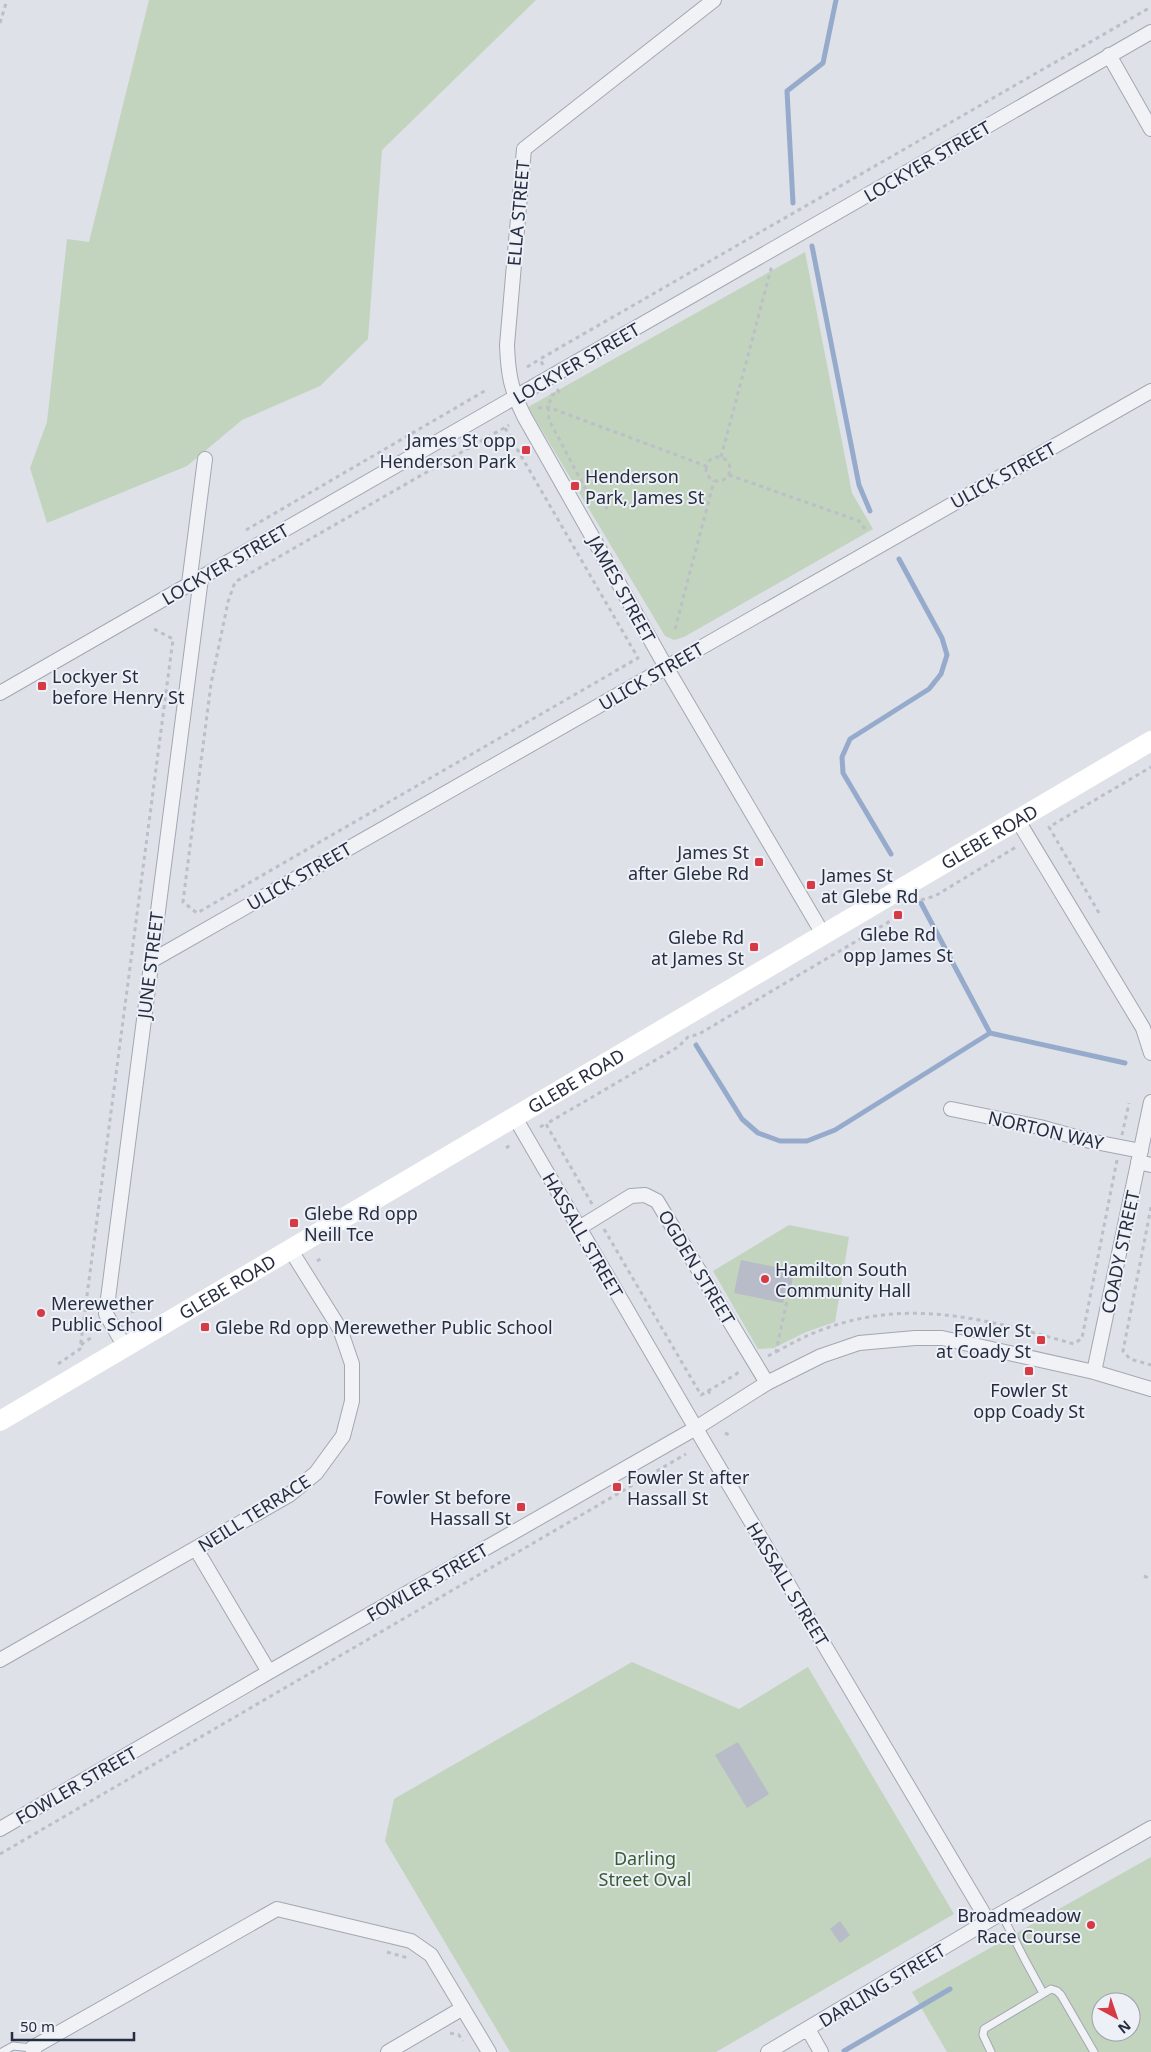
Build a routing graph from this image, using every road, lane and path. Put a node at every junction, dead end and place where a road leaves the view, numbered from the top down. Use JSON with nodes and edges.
{"nodes":[{"id":1,"x":6,"y":0,"type":"edge"},
{"id":2,"x":714,"y":0,"type":"edge"},
{"id":3,"x":1151,"y":7,"type":"edge"},
{"id":4,"x":0,"y":23,"type":"edge"},
{"id":5,"x":1151,"y":32,"type":"edge"},
{"id":6,"x":1109,"y":55,"type":"junction"},
{"id":7,"x":1151,"y":130,"type":"edge"},
{"id":8,"x":767,"y":286,"type":"dead end"},
{"id":9,"x":540,"y":360,"type":"junction"},
{"id":10,"x":527,"y":367,"type":"dead end"},
{"id":11,"x":545,"y":368,"type":"dead end"},
{"id":12,"x":556,"y":386,"type":"dead end"},
{"id":13,"x":488,"y":390,"type":"dead end"},
{"id":14,"x":1151,"y":391,"type":"edge"},
{"id":15,"x":515,"y":398,"type":"junction"},
{"id":16,"x":548,"y":407,"type":"junction"},
{"id":17,"x":538,"y":408,"type":"dead end"},
{"id":18,"x":509,"y":424,"type":"dead end"},
{"id":19,"x":505,"y":428,"type":"junction"},
{"id":20,"x":721,"y":457,"type":"junction"},
{"id":21,"x":205,"y":459,"type":"dead end"},
{"id":22,"x":706,"y":466,"type":"junction"},
{"id":23,"x":729,"y":475,"type":"junction"},
{"id":24,"x":714,"y":481,"type":"junction"},
{"id":25,"x":607,"y":508,"type":"dead end"},
{"id":26,"x":865,"y":529,"type":"dead end"},
{"id":27,"x":246,"y":530,"type":"dead end"},
{"id":28,"x":195,"y":581,"type":"junction"},
{"id":29,"x":154,"y":629,"type":"dead end"},
{"id":30,"x":675,"y":629,"type":"dead end"},
{"id":31,"x":666,"y":667,"type":"junction"},
{"id":32,"x":0,"y":693,"type":"edge"},
{"id":33,"x":1151,"y":741,"type":"edge"},
{"id":34,"x":1151,"y":767,"type":"edge"},
{"id":35,"x":1017,"y":819,"type":"junction"},
{"id":36,"x":1016,"y":847,"type":"dead end"},
{"id":37,"x":830,"y":901,"type":"dead end"},
{"id":38,"x":917,"y":902,"type":"dead end"},
{"id":39,"x":825,"y":904,"type":"dead end"},
{"id":40,"x":910,"y":906,"type":"dead end"},
{"id":41,"x":1099,"y":913,"type":"dead end"},
{"id":42,"x":823,"y":934,"type":"junction"},
{"id":43,"x":151,"y":961,"type":"junction"},
{"id":44,"x":1151,"y":1053,"type":"edge"},
{"id":45,"x":1151,"y":1102,"type":"edge"},
{"id":46,"x":1129,"y":1103,"type":"dead end"},
{"id":47,"x":951,"y":1108,"type":"dead end"},
{"id":48,"x":514,"y":1116,"type":"junction"},
{"id":49,"x":546,"y":1124,"type":"junction"},
{"id":50,"x":540,"y":1127,"type":"dead end"},
{"id":51,"x":512,"y":1144,"type":"dead end"},
{"id":52,"x":1120,"y":1146,"type":"junction"},
{"id":53,"x":506,"y":1148,"type":"dead end"},
{"id":54,"x":1144,"y":1159,"type":"edge"},
{"id":55,"x":593,"y":1207,"type":"dead end"},
{"id":56,"x":1151,"y":1207,"type":"edge"},
{"id":57,"x":602,"y":1224,"type":"dead end"},
{"id":58,"x":579,"y":1228,"type":"junction"},
{"id":59,"x":290,"y":1249,"type":"junction"},
{"id":60,"x":324,"y":1257,"type":"dead end"},
{"id":61,"x":317,"y":1260,"type":"dead end"},
{"id":62,"x":789,"y":1291,"type":"dead end"},
{"id":63,"x":145,"y":1307,"type":"dead end"},
{"id":64,"x":131,"y":1312,"type":"dead end"},
{"id":65,"x":92,"y":1337,"type":"dead end"},
{"id":66,"x":80,"y":1345,"type":"junction"},
{"id":67,"x":125,"y":1347,"type":"junction"},
{"id":68,"x":776,"y":1352,"type":"junction"},
{"id":69,"x":766,"y":1356,"type":"dead end"},
{"id":70,"x":1151,"y":1365,"type":"edge"},
{"id":71,"x":50,"y":1369,"type":"dead end"},
{"id":72,"x":741,"y":1370,"type":"dead end"},
{"id":73,"x":1094,"y":1372,"type":"junction"},
{"id":74,"x":767,"y":1383,"type":"junction"},
{"id":75,"x":1151,"y":1389,"type":"edge"},
{"id":76,"x":708,"y":1390,"type":"junction"},
{"id":77,"x":711,"y":1396,"type":"dead end"},
{"id":78,"x":0,"y":1421,"type":"edge"},
{"id":79,"x":696,"y":1428,"type":"junction"},
{"id":80,"x":725,"y":1433,"type":"dead end"},
{"id":81,"x":732,"y":1436,"type":"dead end"},
{"id":82,"x":686,"y":1454,"type":"dead end"},
{"id":83,"x":196,"y":1549,"type":"junction"},
{"id":84,"x":1144,"y":1576,"type":"dead end"},
{"id":85,"x":1151,"y":1579,"type":"edge"},
{"id":86,"x":0,"y":1660,"type":"edge"},
{"id":87,"x":269,"y":1672,"type":"junction"},
{"id":88,"x":1151,"y":1828,"type":"edge"},
{"id":89,"x":0,"y":1829,"type":"edge"},
{"id":90,"x":0,"y":1854,"type":"edge"},
{"id":91,"x":1002,"y":1913,"type":"junction"},
{"id":92,"x":988,"y":1921,"type":"junction"},
{"id":93,"x":379,"y":1950,"type":"dead end"},
{"id":94,"x":411,"y":1959,"type":"dead end"},
{"id":95,"x":1043,"y":1993,"type":"junction"},
{"id":96,"x":463,"y":2008,"type":"junction"},
{"id":97,"x":808,"y":2029,"type":"junction"},
{"id":98,"x":446,"y":2034,"type":"dead end"},
{"id":99,"x":466,"y":2046,"type":"dead end"},
{"id":100,"x":33,"y":2050,"type":"edge"},
{"id":101,"x":2,"y":2052,"type":"edge"},
{"id":102,"x":388,"y":2052,"type":"edge"},
{"id":103,"x":489,"y":2052,"type":"edge"},
{"id":104,"x":768,"y":2052,"type":"edge"},
{"id":105,"x":821,"y":2052,"type":"edge"},
{"id":106,"x":991,"y":2052,"type":"edge"},
{"id":107,"x":1094,"y":2052,"type":"edge"}],
"edges":[{"from":1,"to":4,"type":"path"},
{"from":2,"to":15,"type":"street","name":"ELLA STREET"},
{"from":3,"to":9,"type":"path"},
{"from":5,"to":6,"type":"street","name":"LOCKYER STREET"},
{"from":6,"to":7,"type":"street"},
{"from":6,"to":15,"type":"street","name":"LOCKYER STREET"},
{"from":8,"to":20,"type":"path"},
{"from":9,"to":10,"type":"path"},
{"from":9,"to":11,"type":"path"},
{"from":12,"to":16,"type":"path"},
{"from":13,"to":27,"type":"path"},
{"from":14,"to":31,"type":"street","name":"ULICK STREET"},
{"from":15,"to":28,"type":"street","name":"LOCKYER STREET"},
{"from":15,"to":31,"type":"street","name":"JAMES STREET"},
{"from":16,"to":17,"type":"path"},
{"from":16,"to":22,"type":"path"},
{"from":16,"to":25,"type":"path"},
{"from":18,"to":19,"type":"path"},
{"from":19,"to":19,"type":"path"},
{"from":20,"to":22,"type":"path"},
{"from":20,"to":23,"type":"path"},
{"from":21,"to":28,"type":"street","name":"JUNE STREET"},
{"from":22,"to":24,"type":"path"},
{"from":23,"to":24,"type":"path"},
{"from":23,"to":26,"type":"path"},
{"from":24,"to":30,"type":"path"},
{"from":28,"to":32,"type":"street","name":"LOCKYER STREET"},
{"from":28,"to":43,"type":"street","name":"JUNE STREET"},
{"from":29,"to":66,"type":"path"},
{"from":31,"to":42,"type":"street","name":"JAMES STREET"},
{"from":31,"to":43,"type":"street","name":"ULICK STREET"},
{"from":33,"to":35,"type":"main road","name":"GLEBE ROAD"},
{"from":34,"to":41,"type":"path"},
{"from":35,"to":42,"type":"main road","name":"GLEBE ROAD"},
{"from":35,"to":44,"type":"street"},
{"from":36,"to":38,"type":"path"},
{"from":37,"to":39,"type":"path"},
{"from":40,"to":49,"type":"path"},
{"from":42,"to":48,"type":"main road","name":"GLEBE ROAD"},
{"from":43,"to":67,"type":"street","name":"JUNE STREET"},
{"from":45,"to":54,"type":"street","name":"COADY STREET"},
{"from":46,"to":52,"type":"path"},
{"from":47,"to":52,"type":"street","name":"NORTON WAY"},
{"from":48,"to":58,"type":"street","name":"HASSALL STREET"},
{"from":48,"to":59,"type":"main road","name":"GLEBE ROAD"},
{"from":49,"to":50,"type":"path"},
{"from":49,"to":55,"type":"path"},
{"from":51,"to":53,"type":"path"},
{"from":52,"to":54,"type":"street","name":"NORTON WAY"},
{"from":52,"to":68,"type":"path"},
{"from":54,"to":73,"type":"street","name":"COADY STREET"},
{"from":56,"to":70,"type":"path"},
{"from":57,"to":76,"type":"path"},
{"from":58,"to":74,"type":"street","name":"OGDEN STREET"},
{"from":58,"to":79,"type":"street","name":"HASSALL STREET"},
{"from":59,"to":67,"type":"main road","name":"GLEBE ROAD"},
{"from":59,"to":83,"type":"street","name":"NEILL TERRACE"},
{"from":60,"to":61,"type":"path"},
{"from":62,"to":68,"type":"path"},
{"from":63,"to":64,"type":"path"},
{"from":65,"to":66,"type":"path"},
{"from":66,"to":71,"type":"path"},
{"from":67,"to":78,"type":"main road","name":"GLEBE ROAD"},
{"from":68,"to":69,"type":"path"},
{"from":72,"to":76,"type":"path"},
{"from":73,"to":74,"type":"street","name":"FOWLER STREET"},
{"from":73,"to":75,"type":"street","name":"FOWLER STREET"},
{"from":74,"to":79,"type":"street","name":"FOWLER STREET"},
{"from":76,"to":77,"type":"path"},
{"from":79,"to":87,"type":"street","name":"FOWLER STREET"},
{"from":79,"to":92,"type":"street","name":"HASSALL STREET"},
{"from":80,"to":81,"type":"path"},
{"from":82,"to":90,"type":"path"},
{"from":83,"to":86,"type":"street","name":"NEILL TERRACE"},
{"from":83,"to":87,"type":"street"},
{"from":84,"to":85,"type":"path"},
{"from":87,"to":89,"type":"street","name":"FOWLER STREET"},
{"from":88,"to":91,"type":"street","name":"DARLING STREET"},
{"from":91,"to":92,"type":"street","name":"DARLING STREET"},
{"from":91,"to":95,"type":"lane"},
{"from":92,"to":97,"type":"street","name":"DARLING STREET"},
{"from":93,"to":94,"type":"path"},
{"from":95,"to":106,"type":"lane"},
{"from":95,"to":107,"type":"lane"},
{"from":96,"to":100,"type":"street"},
{"from":96,"to":102,"type":"street"},
{"from":96,"to":103,"type":"street"},
{"from":97,"to":104,"type":"street","name":"DARLING STREET"},
{"from":97,"to":105,"type":"street"},
{"from":98,"to":99,"type":"path"},
{"from":100,"to":101,"type":"lane"}]}
